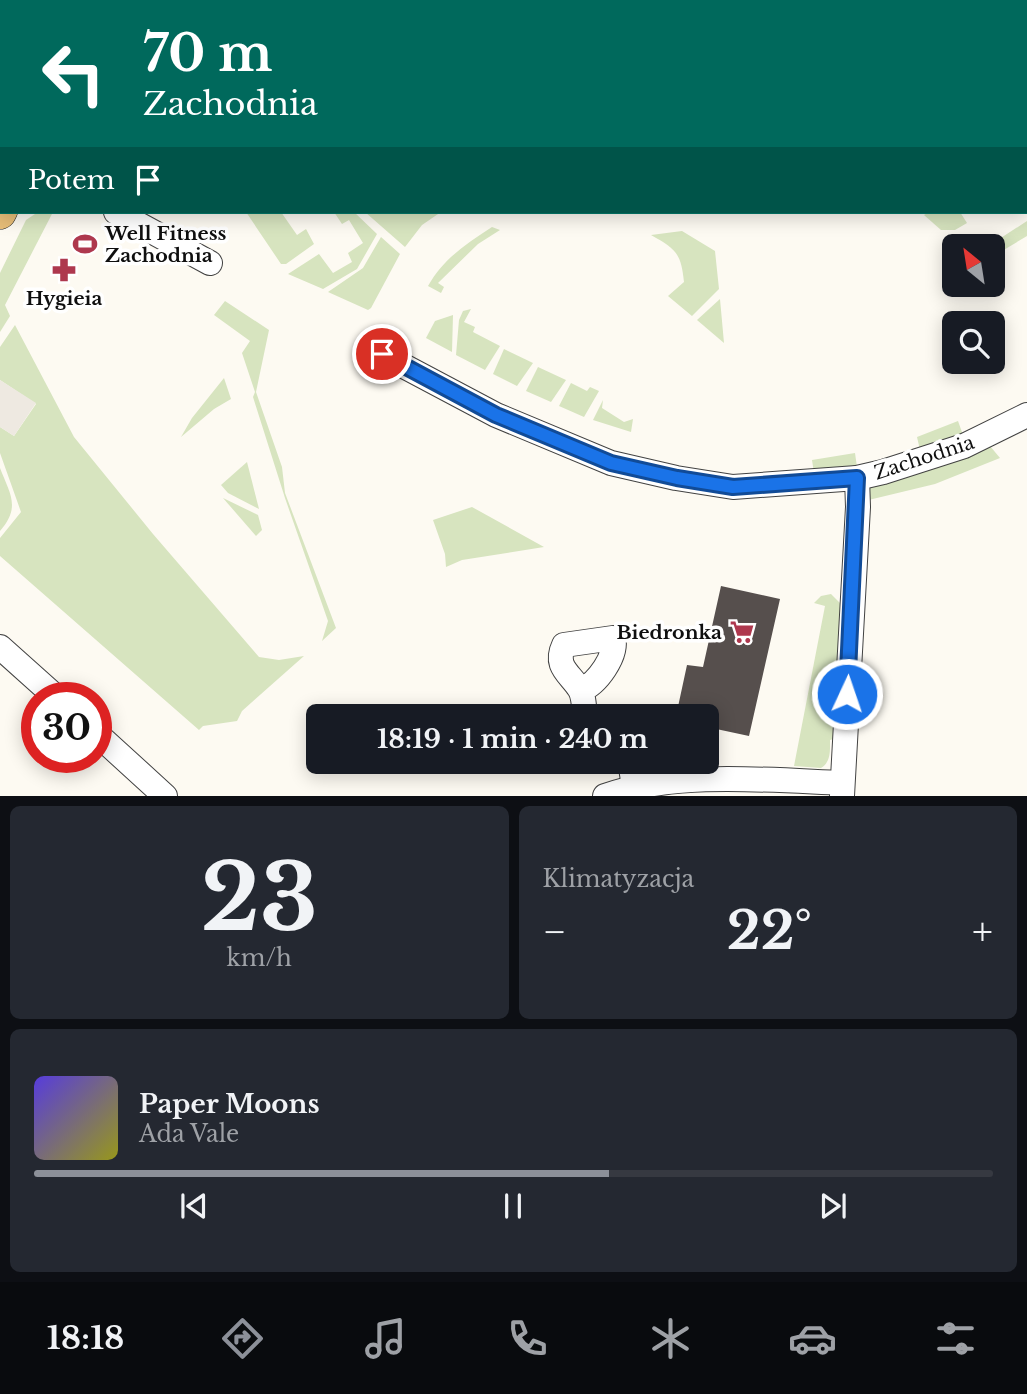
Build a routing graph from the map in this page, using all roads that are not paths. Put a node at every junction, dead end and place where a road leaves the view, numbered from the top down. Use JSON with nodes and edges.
{"nodes":[{"id":1,"x":120,"y":214,"type":"edge"},
{"id":2,"x":210,"y":262,"type":"dead end"},
{"id":3,"x":382,"y":354,"type":"dead end"},
{"id":4,"x":1027,"y":415,"type":"edge"},
{"id":5,"x":857,"y":478,"type":"junction"},
{"id":6,"x":0,"y":648,"type":"edge"},
{"id":7,"x":39,"y":682,"type":"edge"},
{"id":8,"x":580,"y":690,"type":"dead end"},
{"id":9,"x":583,"y":704,"type":"edge"},
{"id":10,"x":112,"y":748,"type":"edge"},
{"id":11,"x":632,"y":774,"type":"edge"},
{"id":12,"x":634,"y":787,"type":"junction"},
{"id":13,"x":842,"y":789,"type":"edge"},
{"id":14,"x":165,"y":796,"type":"edge"},
{"id":15,"x":604,"y":796,"type":"edge"}],
"edges":[{"from":1,"to":2,"type":"street"},
{"from":3,"to":5,"type":"street","name":"Zachodnia"},
{"from":4,"to":5,"type":"street","name":"Zachodnia"},
{"from":5,"to":13,"type":"street"},
{"from":6,"to":7,"type":"street"},
{"from":8,"to":9,"type":"street"},
{"from":10,"to":14,"type":"street"},
{"from":11,"to":12,"type":"street"},
{"from":12,"to":13,"type":"street"},
{"from":12,"to":15,"type":"street"}]}
